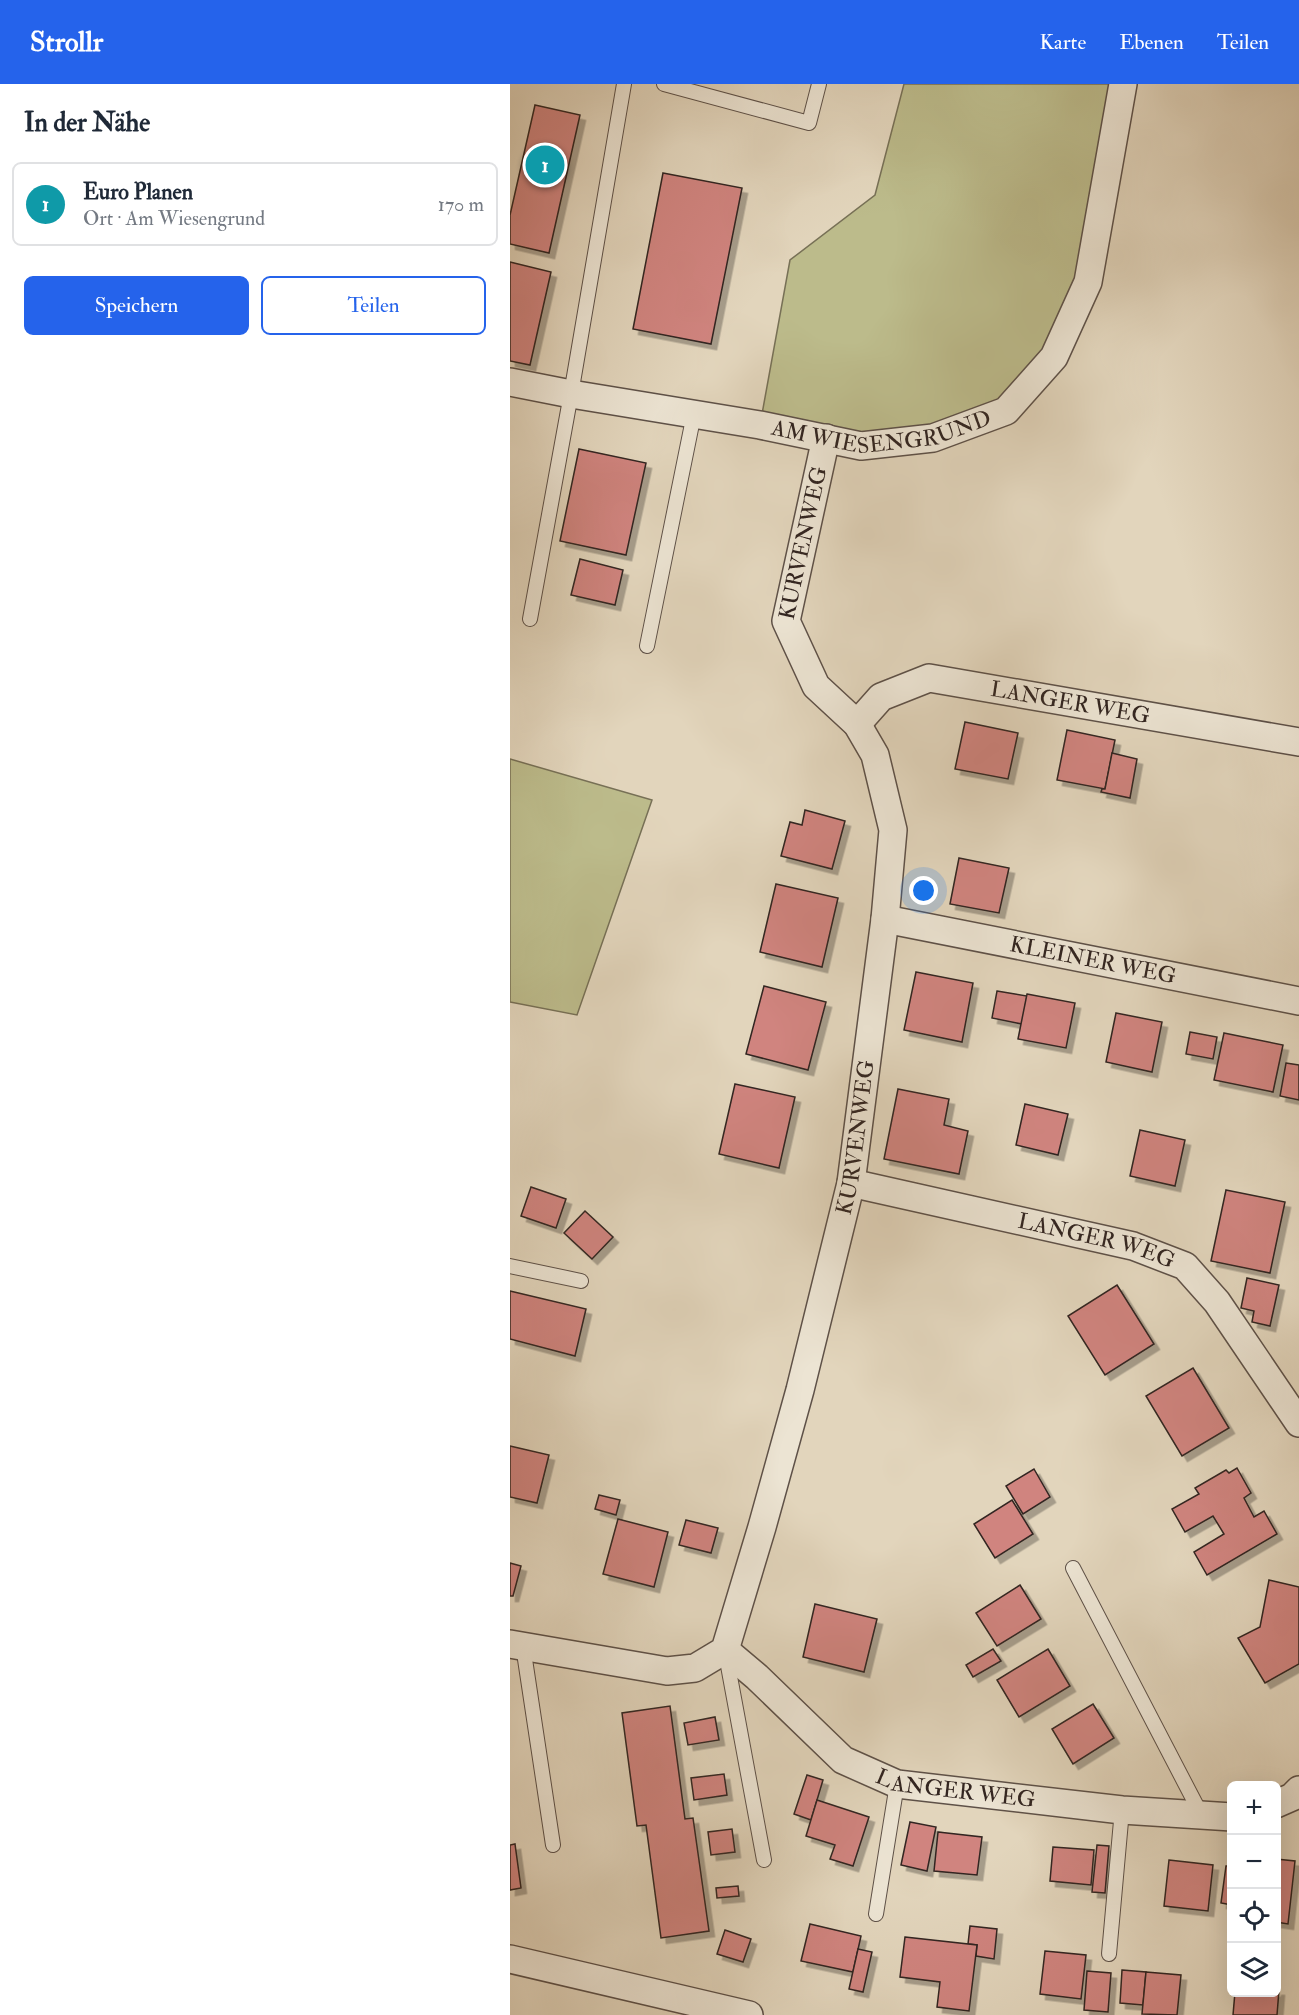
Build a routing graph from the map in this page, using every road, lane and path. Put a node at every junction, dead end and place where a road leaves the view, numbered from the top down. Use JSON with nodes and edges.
{"nodes":[{"id":1,"x":624,"y":84,"type":"edge"},
{"id":2,"x":664,"y":84,"type":"edge"},
{"id":3,"x":819,"y":84,"type":"edge"},
{"id":4,"x":1123,"y":84,"type":"edge"},
{"id":5,"x":510,"y":382,"type":"edge"},
{"id":6,"x":571,"y":394,"type":"junction"},
{"id":7,"x":694,"y":414,"type":"junction"},
{"id":8,"x":826,"y":438,"type":"junction"},
{"id":9,"x":530,"y":618,"type":"dead end"},
{"id":10,"x":646,"y":646,"type":"dead end"},
{"id":11,"x":857,"y":724,"type":"junction"},
{"id":12,"x":1299,"y":742,"type":"edge"},
{"id":13,"x":885,"y":919,"type":"junction"},
{"id":14,"x":1299,"y":1001,"type":"edge"},
{"id":15,"x":851,"y":1183,"type":"junction"},
{"id":16,"x":510,"y":1266,"type":"edge"},
{"id":17,"x":581,"y":1281,"type":"dead end"},
{"id":18,"x":1299,"y":1423,"type":"edge"},
{"id":19,"x":1073,"y":1568,"type":"dead end"},
{"id":20,"x":516,"y":1645,"type":"edge"},
{"id":21,"x":725,"y":1650,"type":"junction"},
{"id":22,"x":897,"y":1784,"type":"junction"},
{"id":23,"x":1122,"y":1810,"type":"junction"},
{"id":24,"x":1202,"y":1816,"type":"junction"},
{"id":25,"x":1227,"y":1817,"type":"edge"},
{"id":26,"x":553,"y":1845,"type":"dead end"},
{"id":27,"x":764,"y":1860,"type":"dead end"},
{"id":28,"x":876,"y":1914,"type":"dead end"},
{"id":29,"x":1109,"y":1954,"type":"dead end"},
{"id":30,"x":510,"y":1959,"type":"edge"},
{"id":31,"x":748,"y":2015,"type":"edge"}],
"edges":[{"from":1,"to":6,"type":"lane"},
{"from":2,"to":3,"type":"lane"},
{"from":4,"to":8,"type":"street","name":"AM WIESENGRUND"},
{"from":5,"to":6,"type":"street","name":"AM WIESENGRUND"},
{"from":6,"to":7,"type":"street","name":"AM WIESENGRUND"},
{"from":6,"to":9,"type":"lane"},
{"from":7,"to":8,"type":"street","name":"AM WIESENGRUND"},
{"from":7,"to":10,"type":"lane"},
{"from":8,"to":11,"type":"street","name":"KURVENWEG"},
{"from":11,"to":12,"type":"street","name":"LANGER WEG"},
{"from":11,"to":13,"type":"street","name":"KURVENWEG"},
{"from":13,"to":14,"type":"street","name":"KLEINER WEG"},
{"from":13,"to":15,"type":"street","name":"KURVENWEG"},
{"from":15,"to":18,"type":"street","name":"LANGER WEG"},
{"from":15,"to":21,"type":"street","name":"KURVENWEG"},
{"from":16,"to":17,"type":"lane"},
{"from":19,"to":24,"type":"lane"},
{"from":20,"to":21,"type":"street"},
{"from":20,"to":26,"type":"lane"},
{"from":21,"to":22,"type":"street","name":"LANGER WEG"},
{"from":21,"to":27,"type":"lane"},
{"from":22,"to":23,"type":"street","name":"LANGER WEG"},
{"from":22,"to":28,"type":"lane"},
{"from":23,"to":24,"type":"street","name":"LANGER WEG"},
{"from":23,"to":29,"type":"lane"},
{"from":24,"to":25,"type":"street","name":"LANGER WEG"},
{"from":30,"to":31,"type":"street"}]}
